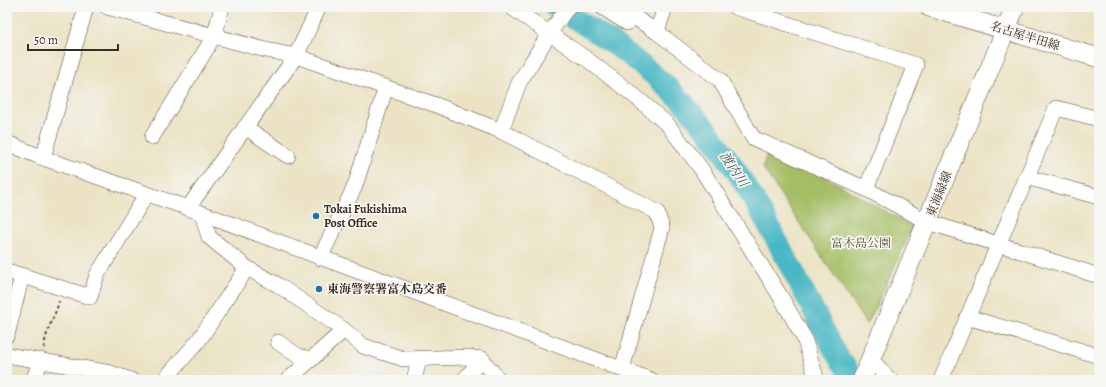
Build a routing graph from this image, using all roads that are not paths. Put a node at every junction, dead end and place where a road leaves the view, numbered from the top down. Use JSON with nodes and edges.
{"nodes":[{"id":1,"x":86,"y":7,"type":"edge"},
{"id":2,"x":107,"y":7,"type":"edge"},
{"id":3,"x":222,"y":7,"type":"edge"},
{"id":4,"x":317,"y":7,"type":"edge"},
{"id":5,"x":511,"y":7,"type":"edge"},
{"id":6,"x":568,"y":7,"type":"edge"},
{"id":7,"x":602,"y":7,"type":"edge"},
{"id":8,"x":620,"y":7,"type":"edge"},
{"id":9,"x":665,"y":7,"type":"edge"},
{"id":10,"x":735,"y":7,"type":"edge"},
{"id":11,"x":1016,"y":7,"type":"edge"},
{"id":12,"x":938,"y":8,"type":"edge"},
{"id":13,"x":639,"y":19,"type":"junction"},
{"id":14,"x":1006,"y":30,"type":"junction"},
{"id":15,"x":552,"y":31,"type":"junction"},
{"id":16,"x":657,"y":32,"type":"junction"},
{"id":17,"x":214,"y":35,"type":"junction"},
{"id":18,"x":296,"y":56,"type":"junction"},
{"id":19,"x":1099,"y":58,"type":"edge"},
{"id":20,"x":386,"y":87,"type":"junction"},
{"id":21,"x":1099,"y":119,"type":"edge"},
{"id":22,"x":245,"y":127,"type":"junction"},
{"id":23,"x":501,"y":131,"type":"junction"},
{"id":24,"x":152,"y":137,"type":"dead end"},
{"id":25,"x":7,"y":143,"type":"edge"},
{"id":26,"x":288,"y":156,"type":"dead end"},
{"id":27,"x":43,"y":158,"type":"junction"},
{"id":28,"x":1026,"y":177,"type":"junction"},
{"id":29,"x":866,"y":188,"type":"junction"},
{"id":30,"x":146,"y":195,"type":"junction"},
{"id":31,"x":1099,"y":198,"type":"edge"},
{"id":32,"x":188,"y":208,"type":"junction"},
{"id":33,"x":202,"y":214,"type":"junction"},
{"id":34,"x":928,"y":222,"type":"junction"},
{"id":35,"x":999,"y":244,"type":"junction"},
{"id":36,"x":320,"y":258,"type":"junction"},
{"id":37,"x":248,"y":268,"type":"junction"},
{"id":38,"x":7,"y":271,"type":"edge"},
{"id":39,"x":22,"y":276,"type":"junction"},
{"id":40,"x":1099,"y":276,"type":"edge"},
{"id":41,"x":967,"y":317,"type":"junction"},
{"id":42,"x":344,"y":330,"type":"junction"},
{"id":43,"x":7,"y":334,"type":"edge"},
{"id":44,"x":278,"y":342,"type":"dead end"},
{"id":45,"x":7,"y":355,"type":"edge"},
{"id":46,"x":1099,"y":356,"type":"edge"},
{"id":47,"x":312,"y":359,"type":"junction"},
{"id":48,"x":420,"y":359,"type":"junction"},
{"id":49,"x":482,"y":359,"type":"junction"},
{"id":50,"x":42,"y":360,"type":"junction"},
{"id":51,"x":622,"y":369,"type":"junction"},
{"id":52,"x":866,"y":370,"type":"edge"},
{"id":53,"x":296,"y":378,"type":"edge"},
{"id":54,"x":33,"y":380,"type":"edge"},
{"id":55,"x":131,"y":380,"type":"edge"},
{"id":56,"x":164,"y":380,"type":"edge"},
{"id":57,"x":414,"y":380,"type":"edge"},
{"id":58,"x":464,"y":380,"type":"edge"},
{"id":59,"x":499,"y":380,"type":"edge"},
{"id":60,"x":651,"y":380,"type":"edge"},
{"id":61,"x":817,"y":380,"type":"edge"},
{"id":62,"x":890,"y":380,"type":"edge"},
{"id":63,"x":941,"y":380,"type":"edge"}],
"edges":[{"from":1,"to":27,"type":"street"},
{"from":2,"to":17,"type":"street"},
{"from":3,"to":17,"type":"street"},
{"from":4,"to":18,"type":"street"},
{"from":5,"to":15,"type":"street"},
{"from":6,"to":15,"type":"street"},
{"from":7,"to":13,"type":"street"},
{"from":8,"to":13,"type":"street"},
{"from":9,"to":16,"type":"street"},
{"from":10,"to":29,"type":"street"},
{"from":11,"to":14,"type":"main road","name":"東海緑線"},
{"from":12,"to":14,"type":"main road","name":"名古屋半田線"},
{"from":13,"to":16,"type":"street"},
{"from":14,"to":19,"type":"main road","name":"名古屋半田線"},
{"from":14,"to":34,"type":"main road","name":"東海緑線"},
{"from":15,"to":23,"type":"street"},
{"from":15,"to":61,"type":"street"},
{"from":16,"to":29,"type":"street"},
{"from":17,"to":18,"type":"street"},
{"from":17,"to":24,"type":"street"},
{"from":18,"to":20,"type":"street"},
{"from":18,"to":22,"type":"street"},
{"from":20,"to":23,"type":"street"},
{"from":20,"to":36,"type":"street"},
{"from":21,"to":28,"type":"street"},
{"from":22,"to":26,"type":"street"},
{"from":22,"to":32,"type":"street"},
{"from":23,"to":51,"type":"street"},
{"from":25,"to":27,"type":"street"},
{"from":27,"to":30,"type":"street"},
{"from":28,"to":31,"type":"street"},
{"from":28,"to":35,"type":"street"},
{"from":29,"to":34,"type":"street"},
{"from":30,"to":32,"type":"street"},
{"from":30,"to":39,"type":"street"},
{"from":32,"to":33,"type":"street"},
{"from":33,"to":36,"type":"street"},
{"from":33,"to":37,"type":"street"},
{"from":34,"to":35,"type":"street"},
{"from":34,"to":52,"type":"main road","name":"東海緑線"},
{"from":35,"to":40,"type":"street"},
{"from":35,"to":41,"type":"street"},
{"from":36,"to":51,"type":"street"},
{"from":37,"to":42,"type":"street"},
{"from":37,"to":56,"type":"street"},
{"from":38,"to":39,"type":"street"},
{"from":39,"to":43,"type":"street"},
{"from":41,"to":46,"type":"street"},
{"from":41,"to":63,"type":"street"},
{"from":42,"to":47,"type":"street"},
{"from":42,"to":48,"type":"street"},
{"from":44,"to":47,"type":"street"},
{"from":45,"to":50,"type":"street"},
{"from":47,"to":53,"type":"street"},
{"from":48,"to":49,"type":"street"},
{"from":48,"to":57,"type":"street"},
{"from":49,"to":58,"type":"street"},
{"from":49,"to":59,"type":"street"},
{"from":50,"to":54,"type":"street"},
{"from":50,"to":55,"type":"street"},
{"from":51,"to":60,"type":"street"},
{"from":52,"to":62,"type":"street"}]}
